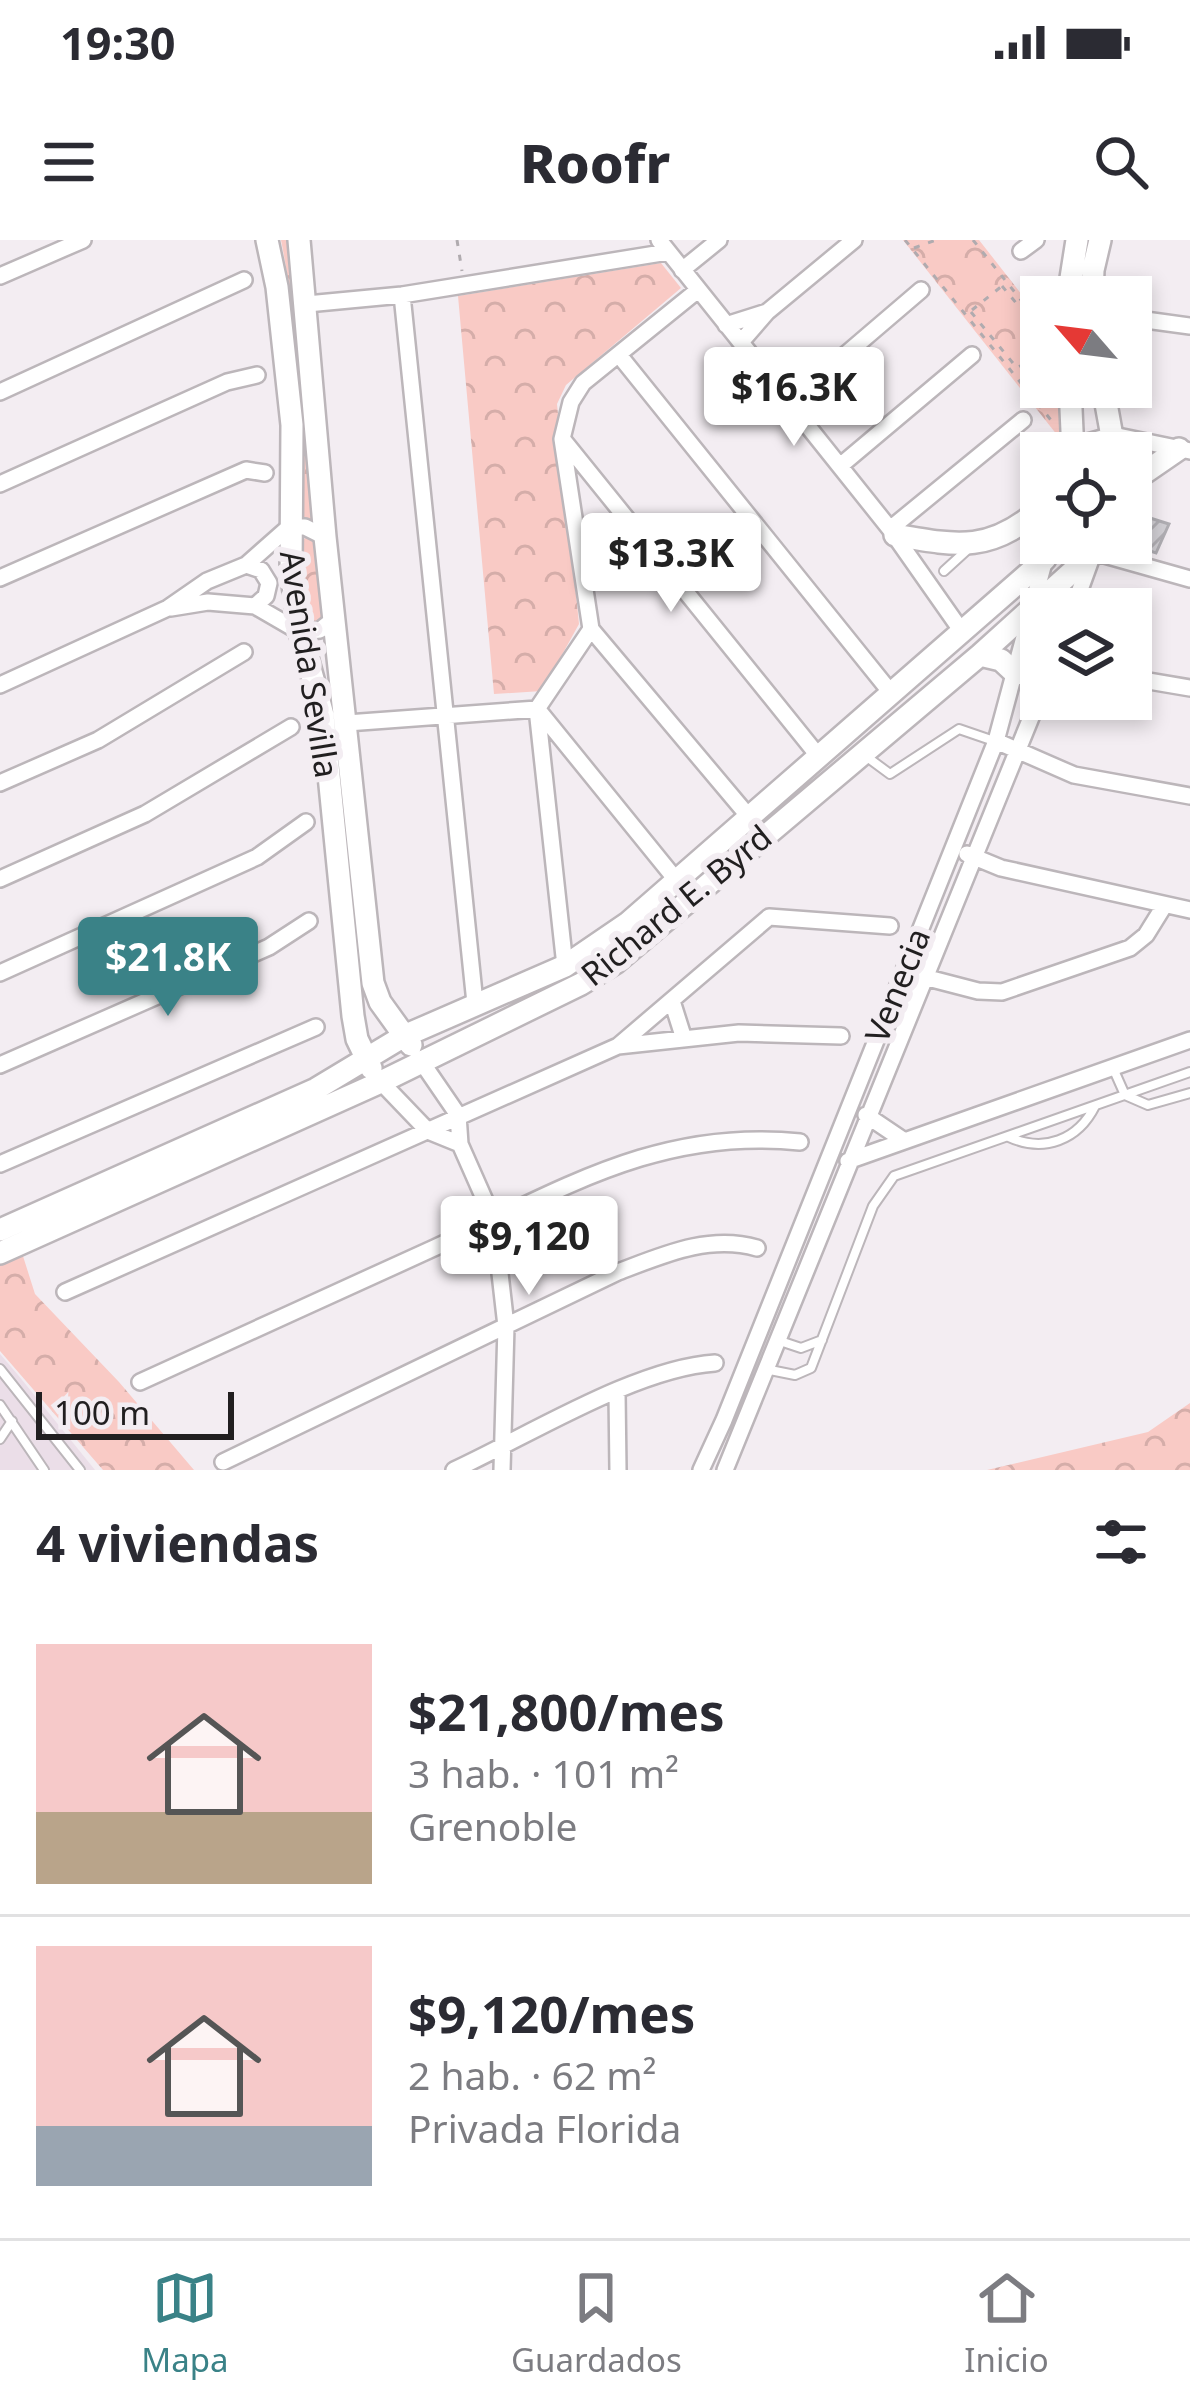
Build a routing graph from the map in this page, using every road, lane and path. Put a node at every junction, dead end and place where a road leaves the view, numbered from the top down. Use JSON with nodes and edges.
{"nodes":[{"id":1,"x":83,"y":240,"type":"edge"},
{"id":2,"x":267,"y":240,"type":"edge"},
{"id":3,"x":299,"y":240,"type":"edge"},
{"id":4,"x":457,"y":240,"type":"edge"},
{"id":5,"x":719,"y":240,"type":"edge"},
{"id":6,"x":854,"y":240,"type":"edge"},
{"id":7,"x":905,"y":240,"type":"edge"},
{"id":8,"x":936,"y":240,"type":"edge"},
{"id":9,"x":973,"y":240,"type":"edge"},
{"id":10,"x":1036,"y":240,"type":"edge"},
{"id":11,"x":1077,"y":240,"type":"edge"},
{"id":12,"x":1100,"y":240,"type":"edge"},
{"id":13,"x":664,"y":246,"type":"edge"},
{"id":14,"x":912,"y":249,"type":"junction"},
{"id":15,"x":1021,"y":251,"type":"dead end"},
{"id":16,"x":682,"y":270,"type":"junction"},
{"id":17,"x":0,"y":276,"type":"edge"},
{"id":18,"x":1071,"y":276,"type":"edge"},
{"id":19,"x":1093,"y":276,"type":"edge"},
{"id":20,"x":244,"y":280,"type":"dead end"},
{"id":21,"x":1004,"y":284,"type":"junction"},
{"id":22,"x":465,"y":285,"type":"junction"},
{"id":23,"x":698,"y":290,"type":"junction"},
{"id":24,"x":921,"y":290,"type":"dead end"},
{"id":25,"x":402,"y":295,"type":"junction"},
{"id":26,"x":1020,"y":302,"type":"edge"},
{"id":27,"x":307,"y":304,"type":"junction"},
{"id":28,"x":1020,"y":305,"type":"edge"},
{"id":29,"x":767,"y":312,"type":"junction"},
{"id":30,"x":968,"y":314,"type":"junction"},
{"id":31,"x":1152,"y":321,"type":"edge"},
{"id":32,"x":727,"y":325,"type":"junction"},
{"id":33,"x":1190,"y":326,"type":"edge"},
{"id":34,"x":741,"y":343,"type":"junction"},
{"id":35,"x":619,"y":355,"type":"junction"},
{"id":36,"x":971,"y":355,"type":"dead end"},
{"id":37,"x":1020,"y":369,"type":"edge"},
{"id":38,"x":257,"y":375,"type":"dead end"},
{"id":39,"x":0,"y":392,"type":"edge"},
{"id":40,"x":790,"y":402,"type":"junction"},
{"id":41,"x":1023,"y":420,"type":"dead end"},
{"id":42,"x":1059,"y":432,"type":"edge"},
{"id":43,"x":562,"y":439,"type":"junction"},
{"id":44,"x":1152,"y":447,"type":"edge"},
{"id":45,"x":1184,"y":450,"type":"edge"},
{"id":46,"x":840,"y":466,"type":"junction"},
{"id":47,"x":1152,"y":469,"type":"edge"},
{"id":48,"x":265,"y":472,"type":"dead end"},
{"id":49,"x":0,"y":484,"type":"edge"},
{"id":50,"x":1020,"y":523,"type":"edge"},
{"id":51,"x":289,"y":527,"type":"junction"},
{"id":52,"x":892,"y":532,"type":"junction"},
{"id":53,"x":325,"y":537,"type":"junction"},
{"id":54,"x":973,"y":545,"type":"junction"},
{"id":55,"x":1034,"y":564,"type":"edge"},
{"id":56,"x":1078,"y":564,"type":"edge"},
{"id":57,"x":1148,"y":564,"type":"edge"},
{"id":58,"x":246,"y":565,"type":"junction"},
{"id":59,"x":944,"y":571,"type":"dead end"},
{"id":60,"x":0,"y":578,"type":"edge"},
{"id":61,"x":1190,"y":578,"type":"edge"},
{"id":62,"x":1053,"y":588,"type":"edge"},
{"id":63,"x":255,"y":606,"type":"junction"},
{"id":64,"x":168,"y":608,"type":"junction"},
{"id":65,"x":335,"y":618,"type":"junction"},
{"id":66,"x":1020,"y":619,"type":"edge"},
{"id":67,"x":591,"y":628,"type":"junction"},
{"id":68,"x":300,"y":632,"type":"junction"},
{"id":69,"x":963,"y":633,"type":"junction"},
{"id":70,"x":244,"y":652,"type":"dead end"},
{"id":71,"x":980,"y":655,"type":"junction"},
{"id":72,"x":1020,"y":659,"type":"edge"},
{"id":73,"x":1016,"y":674,"type":"junction"},
{"id":74,"x":1152,"y":682,"type":"edge"},
{"id":75,"x":0,"y":685,"type":"edge"},
{"id":76,"x":1190,"y":688,"type":"edge"},
{"id":77,"x":892,"y":694,"type":"junction"},
{"id":78,"x":537,"y":709,"type":"junction"},
{"id":79,"x":443,"y":713,"type":"junction"},
{"id":80,"x":1030,"y":720,"type":"edge"},
{"id":81,"x":347,"y":723,"type":"junction"},
{"id":82,"x":291,"y":727,"type":"dead end"},
{"id":83,"x":996,"y":741,"type":"junction"},
{"id":84,"x":1018,"y":751,"type":"junction"},
{"id":85,"x":861,"y":753,"type":"junction"},
{"id":86,"x":820,"y":758,"type":"junction"},
{"id":87,"x":0,"y":783,"type":"edge"},
{"id":88,"x":1190,"y":796,"type":"edge"},
{"id":89,"x":750,"y":818,"type":"junction"},
{"id":90,"x":306,"y":821,"type":"dead end"},
{"id":91,"x":952,"y":848,"type":"junction"},
{"id":92,"x":972,"y":856,"type":"junction"},
{"id":93,"x":0,"y":879,"type":"edge"},
{"id":94,"x":676,"y":881,"type":"junction"},
{"id":95,"x":1163,"y":906,"type":"junction"},
{"id":96,"x":1190,"y":910,"type":"edge"},
{"id":97,"x":309,"y":921,"type":"dead end"},
{"id":98,"x":890,"y":926,"type":"dead end"},
{"id":99,"x":565,"y":966,"type":"junction"},
{"id":100,"x":0,"y":973,"type":"edge"},
{"id":101,"x":924,"y":977,"type":"junction"},
{"id":102,"x":672,"y":1000,"type":"junction"},
{"id":103,"x":475,"y":1003,"type":"junction"},
{"id":104,"x":316,"y":1027,"type":"dead end"},
{"id":105,"x":404,"y":1036,"type":"junction"},
{"id":106,"x":841,"y":1036,"type":"dead end"},
{"id":107,"x":684,"y":1039,"type":"junction"},
{"id":108,"x":1190,"y":1040,"type":"edge"},
{"id":109,"x":619,"y":1046,"type":"junction"},
{"id":110,"x":365,"y":1059,"type":"junction"},
{"id":111,"x":422,"y":1060,"type":"junction"},
{"id":112,"x":0,"y":1065,"type":"edge"},
{"id":113,"x":1112,"y":1067,"type":"junction"},
{"id":114,"x":1190,"y":1072,"type":"edge"},
{"id":115,"x":381,"y":1082,"type":"junction"},
{"id":116,"x":1190,"y":1093,"type":"edge"},
{"id":117,"x":1125,"y":1095,"type":"junction"},
{"id":118,"x":1095,"y":1106,"type":"junction"},
{"id":119,"x":866,"y":1114,"type":"junction"},
{"id":120,"x":458,"y":1115,"type":"junction"},
{"id":121,"x":428,"y":1131,"type":"junction"},
{"id":122,"x":1007,"y":1136,"type":"junction"},
{"id":123,"x":903,"y":1139,"type":"junction"},
{"id":124,"x":800,"y":1142,"type":"dead end"},
{"id":125,"x":460,"y":1144,"type":"junction"},
{"id":126,"x":851,"y":1160,"type":"junction"},
{"id":127,"x":0,"y":1164,"type":"edge"},
{"id":128,"x":824,"y":1168,"type":"junction"},
{"id":129,"x":494,"y":1221,"type":"junction"},
{"id":130,"x":0,"y":1230,"type":"edge"},
{"id":131,"x":757,"y":1248,"type":"dead end"},
{"id":132,"x":0,"y":1253,"type":"edge"},
{"id":133,"x":64,"y":1292,"type":"dead end"},
{"id":134,"x":506,"y":1326,"type":"junction"},
{"id":135,"x":777,"y":1340,"type":"junction"},
{"id":136,"x":823,"y":1340,"type":"junction"},
{"id":137,"x":715,"y":1363,"type":"dead end"},
{"id":138,"x":0,"y":1369,"type":"edge"},
{"id":139,"x":765,"y":1369,"type":"junction"},
{"id":140,"x":140,"y":1382,"type":"dead end"},
{"id":141,"x":616,"y":1393,"type":"junction"},
{"id":142,"x":1,"y":1410,"type":"edge"},
{"id":143,"x":724,"y":1420,"type":"junction"},
{"id":144,"x":12,"y":1421,"type":"junction"},
{"id":145,"x":742,"y":1427,"type":"junction"},
{"id":146,"x":0,"y":1438,"type":"edge"},
{"id":147,"x":503,"y":1448,"type":"junction"},
{"id":148,"x":223,"y":1462,"type":"dead end"},
{"id":149,"x":44,"y":1470,"type":"edge"},
{"id":150,"x":80,"y":1470,"type":"edge"},
{"id":151,"x":454,"y":1470,"type":"edge"},
{"id":152,"x":502,"y":1470,"type":"edge"},
{"id":153,"x":618,"y":1470,"type":"edge"},
{"id":154,"x":701,"y":1470,"type":"edge"},
{"id":155,"x":724,"y":1470,"type":"edge"}],
"edges":[{"from":1,"to":17,"type":"street"},
{"from":2,"to":51,"type":"street","name":"Avenida Sevilla"},
{"from":3,"to":27,"type":"street","name":"Avenida Sevilla"},
{"from":4,"to":22,"type":"path"},
{"from":5,"to":16,"type":"street"},
{"from":6,"to":29,"type":"street"},
{"from":7,"to":14,"type":"path"},
{"from":8,"to":14,"type":"path"},
{"from":9,"to":21,"type":"path"},
{"from":10,"to":15,"type":"street"},
{"from":11,"to":18,"type":"street"},
{"from":12,"to":19,"type":"street"},
{"from":13,"to":16,"type":"street"},
{"from":13,"to":22,"type":"street"},
{"from":14,"to":30,"type":"path"},
{"from":16,"to":23,"type":"street"},
{"from":20,"to":39,"type":"street"},
{"from":21,"to":26,"type":"path"},
{"from":21,"to":28,"type":"path"},
{"from":21,"to":30,"type":"path"},
{"from":22,"to":25,"type":"street"},
{"from":23,"to":32,"type":"street"},
{"from":23,"to":35,"type":"street"},
{"from":24,"to":40,"type":"street"},
{"from":25,"to":27,"type":"street"},
{"from":25,"to":79,"type":"street"},
{"from":27,"to":53,"type":"street","name":"Avenida Sevilla"},
{"from":29,"to":32,"type":"street"},
{"from":29,"to":34,"type":"street"},
{"from":30,"to":37,"type":"path"},
{"from":30,"to":42,"type":"path"},
{"from":31,"to":33,"type":"street"},
{"from":32,"to":34,"type":"street"},
{"from":34,"to":40,"type":"street"},
{"from":35,"to":43,"type":"street"},
{"from":35,"to":77,"type":"street"},
{"from":36,"to":46,"type":"street"},
{"from":38,"to":49,"type":"street"},
{"from":40,"to":46,"type":"street"},
{"from":41,"to":52,"type":"street"},
{"from":43,"to":67,"type":"street"},
{"from":43,"to":86,"type":"street"},
{"from":44,"to":45,"type":"street"},
{"from":45,"to":47,"type":"street"},
{"from":46,"to":52,"type":"street"},
{"from":48,"to":60,"type":"street"},
{"from":50,"to":54,"type":"street"},
{"from":51,"to":53,"type":"street"},
{"from":51,"to":58,"type":"street"},
{"from":51,"to":68,"type":"street","name":"Avenida Sevilla"},
{"from":52,"to":54,"type":"street"},
{"from":52,"to":69,"type":"street"},
{"from":53,"to":65,"type":"street","name":"Avenida Sevilla"},
{"from":54,"to":59,"type":"lane"},
{"from":55,"to":69,"type":"street","name":"Richard E. Byrd"},
{"from":56,"to":62,"type":"street","name":"Richard E. Byrd"},
{"from":57,"to":61,"type":"street"},
{"from":58,"to":63,"type":"street"},
{"from":58,"to":64,"type":"street"},
{"from":63,"to":64,"type":"street"},
{"from":63,"to":68,"type":"street"},
{"from":64,"to":75,"type":"street"},
{"from":65,"to":68,"type":"street"},
{"from":65,"to":81,"type":"street","name":"Avenida Sevilla"},
{"from":66,"to":71,"type":"street","name":"Richard E. Byrd"},
{"from":67,"to":78,"type":"street"},
{"from":67,"to":89,"type":"street"},
{"from":68,"to":110,"type":"street","name":"Avenida Sevilla"},
{"from":69,"to":77,"type":"street","name":"Richard E. Byrd"},
{"from":70,"to":87,"type":"street"},
{"from":71,"to":73,"type":"street"},
{"from":71,"to":85,"type":"street","name":"Richard E. Byrd"},
{"from":72,"to":73,"type":"street","name":"Venecia"},
{"from":73,"to":83,"type":"street","name":"Venecia"},
{"from":74,"to":76,"type":"street"},
{"from":77,"to":86,"type":"street","name":"Richard E. Byrd"},
{"from":78,"to":79,"type":"street"},
{"from":78,"to":94,"type":"street"},
{"from":78,"to":99,"type":"street"},
{"from":79,"to":81,"type":"street"},
{"from":79,"to":103,"type":"street"},
{"from":80,"to":84,"type":"street","name":"Venecia"},
{"from":81,"to":105,"type":"street","name":"Avenida Sevilla"},
{"from":82,"to":93,"type":"street"},
{"from":83,"to":84,"type":"street"},
{"from":83,"to":85,"type":"lane"},
{"from":83,"to":91,"type":"street","name":"Venecia"},
{"from":84,"to":88,"type":"street"},
{"from":84,"to":92,"type":"street","name":"Venecia"},
{"from":85,"to":111,"type":"street","name":"Richard E. Byrd"},
{"from":86,"to":89,"type":"street","name":"Richard E. Byrd"},
{"from":89,"to":94,"type":"street","name":"Richard E. Byrd"},
{"from":90,"to":100,"type":"street"},
{"from":91,"to":92,"type":"street"},
{"from":91,"to":128,"type":"street","name":"Venecia"},
{"from":92,"to":95,"type":"street"},
{"from":92,"to":101,"type":"street","name":"Venecia"},
{"from":94,"to":99,"type":"street","name":"Richard E. Byrd"},
{"from":95,"to":96,"type":"street"},
{"from":95,"to":101,"type":"street"},
{"from":97,"to":112,"type":"street"},
{"from":98,"to":102,"type":"street"},
{"from":99,"to":103,"type":"street","name":"Richard E. Byrd"},
{"from":101,"to":119,"type":"street","name":"Venecia"},
{"from":102,"to":107,"type":"street"},
{"from":102,"to":109,"type":"street"},
{"from":103,"to":105,"type":"street","name":"Richard E. Byrd"},
{"from":104,"to":127,"type":"street"},
{"from":105,"to":110,"type":"street","name":"Richard E. Byrd"},
{"from":105,"to":111,"type":"street","name":"Avenida Sevilla"},
{"from":106,"to":107,"type":"street"},
{"from":107,"to":109,"type":"street"},
{"from":108,"to":113,"type":"street"},
{"from":109,"to":120,"type":"street"},
{"from":110,"to":115,"type":"street","name":"Avenida Sevilla"},
{"from":110,"to":130,"type":"street","name":"Richard E. Byrd"},
{"from":111,"to":115,"type":"street","name":"Richard E. Byrd"},
{"from":111,"to":120,"type":"street"},
{"from":113,"to":117,"type":"lane"},
{"from":113,"to":123,"type":"street"},
{"from":114,"to":117,"type":"lane"},
{"from":115,"to":121,"type":"street"},
{"from":115,"to":132,"type":"street","name":"Richard E. Byrd"},
{"from":116,"to":117,"type":"lane"},
{"from":117,"to":118,"type":"lane"},
{"from":118,"to":122,"type":"lane"},
{"from":118,"to":122,"type":"lane"},
{"from":119,"to":123,"type":"street"},
{"from":119,"to":126,"type":"street","name":"Venecia"},
{"from":120,"to":121,"type":"street"},
{"from":120,"to":125,"type":"street"},
{"from":121,"to":125,"type":"street"},
{"from":121,"to":133,"type":"street"},
{"from":122,"to":136,"type":"lane"},
{"from":123,"to":126,"type":"street"},
{"from":124,"to":129,"type":"street"},
{"from":125,"to":129,"type":"street"},
{"from":126,"to":128,"type":"street"},
{"from":126,"to":135,"type":"street","name":"Venecia"},
{"from":128,"to":143,"type":"street","name":"Venecia"},
{"from":129,"to":134,"type":"street"},
{"from":129,"to":140,"type":"street"},
{"from":131,"to":134,"type":"street"},
{"from":134,"to":147,"type":"street"},
{"from":134,"to":148,"type":"street"},
{"from":135,"to":136,"type":"lane"},
{"from":135,"to":139,"type":"street","name":"Venecia"},
{"from":136,"to":139,"type":"lane"},
{"from":137,"to":141,"type":"street"},
{"from":138,"to":150,"type":"lane"},
{"from":139,"to":145,"type":"street","name":"Venecia"},
{"from":141,"to":147,"type":"street"},
{"from":141,"to":153,"type":"street"},
{"from":142,"to":144,"type":"lane"},
{"from":143,"to":145,"type":"street"},
{"from":143,"to":154,"type":"street","name":"Venecia"},
{"from":144,"to":146,"type":"lane"},
{"from":144,"to":149,"type":"lane"},
{"from":145,"to":155,"type":"street","name":"Venecia"},
{"from":147,"to":151,"type":"street"},
{"from":147,"to":152,"type":"street"}]}
